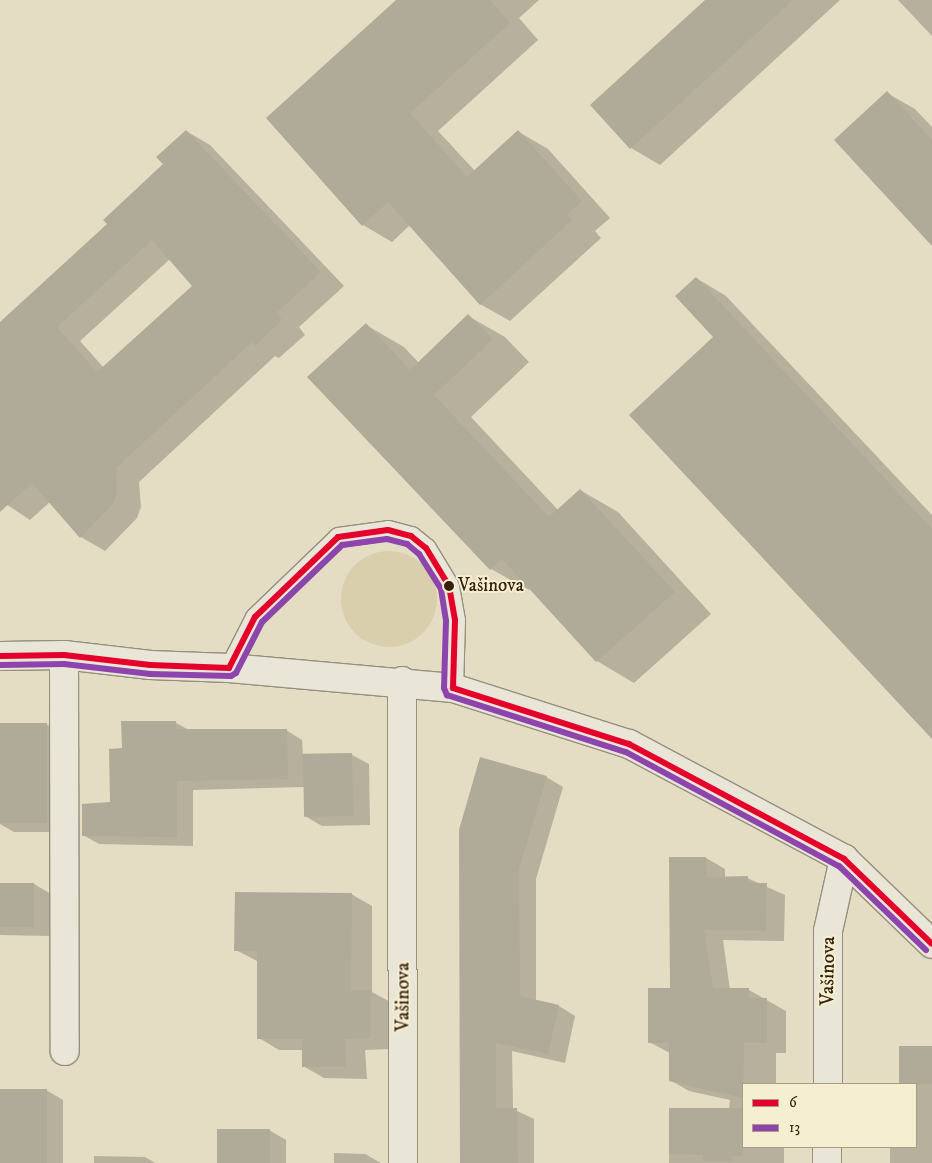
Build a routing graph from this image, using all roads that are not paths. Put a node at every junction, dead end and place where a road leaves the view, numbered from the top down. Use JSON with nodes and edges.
{"nodes":[{"id":1,"x":64,"y":655,"type":"junction"},
{"id":2,"x":0,"y":656,"type":"edge"},
{"id":3,"x":229,"y":668,"type":"junction"},
{"id":4,"x":402,"y":681,"type":"junction"},
{"id":5,"x":453,"y":688,"type":"junction"},
{"id":6,"x":844,"y":859,"type":"junction"},
{"id":7,"x":932,"y":944,"type":"edge"},
{"id":8,"x":65,"y":1051,"type":"dead end"},
{"id":9,"x":828,"y":1083,"type":"edge"},
{"id":10,"x":828,"y":1148,"type":"edge"},
{"id":11,"x":403,"y":1163,"type":"edge"},
{"id":12,"x":828,"y":1163,"type":"edge"}],
"edges":[{"from":1,"to":2,"type":"street"},
{"from":1,"to":3,"type":"street"},
{"from":1,"to":8,"type":"street"},
{"from":3,"to":4,"type":"street"},
{"from":3,"to":5,"type":"lane"},
{"from":4,"to":5,"type":"street"},
{"from":4,"to":11,"type":"street","name":"Vašinova"},
{"from":5,"to":6,"type":"street"},
{"from":6,"to":7,"type":"street"},
{"from":6,"to":9,"type":"street","name":"Vašinova"},
{"from":10,"to":12,"type":"street"}]}
